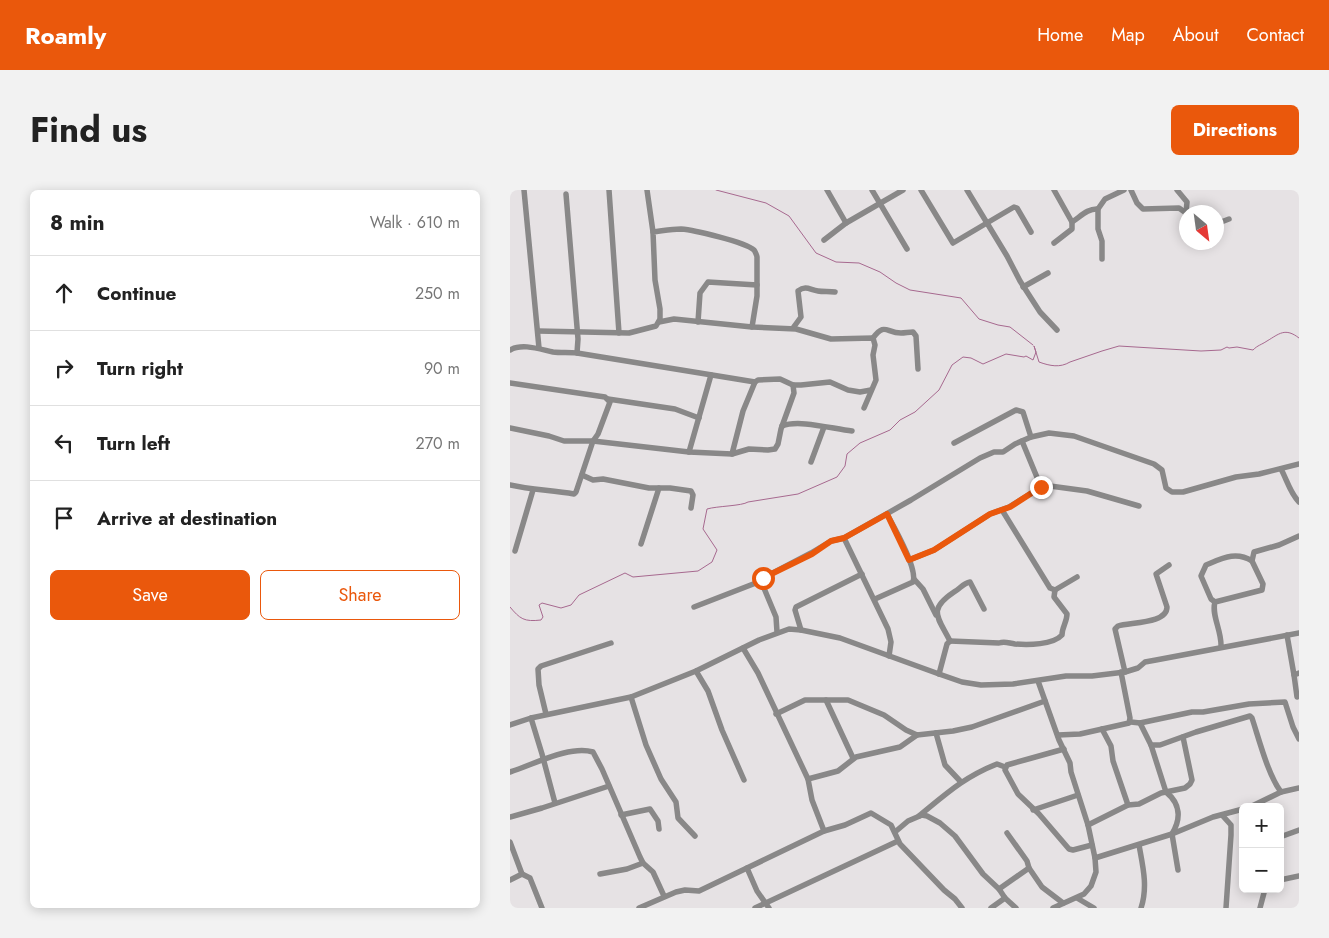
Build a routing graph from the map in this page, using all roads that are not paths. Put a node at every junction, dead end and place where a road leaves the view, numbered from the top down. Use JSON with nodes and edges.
{"nodes":[{"id":1,"x":524,"y":190,"type":"edge"},
{"id":2,"x":609,"y":190,"type":"edge"},
{"id":3,"x":647,"y":190,"type":"edge"},
{"id":4,"x":827,"y":190,"type":"edge"},
{"id":5,"x":872,"y":190,"type":"edge"},
{"id":6,"x":904,"y":190,"type":"edge"},
{"id":7,"x":921,"y":190,"type":"edge"},
{"id":8,"x":967,"y":190,"type":"edge"},
{"id":9,"x":1054,"y":190,"type":"edge"},
{"id":10,"x":1124,"y":190,"type":"edge"},
{"id":11,"x":1130,"y":190,"type":"edge"},
{"id":12,"x":1177,"y":190,"type":"edge"},
{"id":13,"x":566,"y":194,"type":"dead end"},
{"id":14,"x":1105,"y":200,"type":"junction"},
{"id":15,"x":880,"y":203,"type":"junction"},
{"id":16,"x":1187,"y":205,"type":"edge"},
{"id":17,"x":1179,"y":208,"type":"edge"},
{"id":18,"x":1098,"y":209,"type":"junction"},
{"id":19,"x":1088,"y":211,"type":"junction"},
{"id":20,"x":1229,"y":219,"type":"dead end"},
{"id":21,"x":1224,"y":221,"type":"edge"},
{"id":22,"x":1072,"y":222,"type":"junction"},
{"id":23,"x":846,"y":223,"type":"junction"},
{"id":24,"x":987,"y":223,"type":"junction"},
{"id":25,"x":653,"y":232,"type":"junction"},
{"id":26,"x":1031,"y":232,"type":"dead end"},
{"id":27,"x":824,"y":240,"type":"dead end"},
{"id":28,"x":1054,"y":243,"type":"dead end"},
{"id":29,"x":907,"y":248,"type":"dead end"},
{"id":30,"x":1102,"y":259,"type":"dead end"},
{"id":31,"x":1048,"y":273,"type":"dead end"},
{"id":32,"x":757,"y":286,"type":"junction"},
{"id":33,"x":1024,"y":287,"type":"junction"},
{"id":34,"x":835,"y":292,"type":"dead end"},
{"id":35,"x":658,"y":322,"type":"junction"},
{"id":36,"x":698,"y":322,"type":"junction"},
{"id":37,"x":752,"y":327,"type":"junction"},
{"id":38,"x":793,"y":328,"type":"junction"},
{"id":39,"x":1057,"y":330,"type":"dead end"},
{"id":40,"x":538,"y":331,"type":"junction"},
{"id":41,"x":578,"y":333,"type":"junction"},
{"id":42,"x":619,"y":333,"type":"junction"},
{"id":43,"x":872,"y":338,"type":"junction"},
{"id":44,"x":539,"y":348,"type":"junction"},
{"id":45,"x":510,"y":350,"type":"edge"},
{"id":46,"x":577,"y":352,"type":"junction"},
{"id":47,"x":918,"y":369,"type":"dead end"},
{"id":48,"x":711,"y":375,"type":"junction"},
{"id":49,"x":755,"y":382,"type":"junction"},
{"id":50,"x":510,"y":383,"type":"edge"},
{"id":51,"x":793,"y":385,"type":"junction"},
{"id":52,"x":871,"y":390,"type":"junction"},
{"id":53,"x":608,"y":399,"type":"junction"},
{"id":54,"x":864,"y":408,"type":"dead end"},
{"id":55,"x":699,"y":418,"type":"junction"},
{"id":56,"x":782,"y":426,"type":"junction"},
{"id":57,"x":824,"y":427,"type":"junction"},
{"id":58,"x":510,"y":428,"type":"edge"},
{"id":59,"x":852,"y":431,"type":"dead end"},
{"id":60,"x":1031,"y":437,"type":"junction"},
{"id":61,"x":593,"y":441,"type":"junction"},
{"id":62,"x":1022,"y":441,"type":"junction"},
{"id":63,"x":954,"y":443,"type":"dead end"},
{"id":64,"x":689,"y":452,"type":"junction"},
{"id":65,"x":732,"y":454,"type":"junction"},
{"id":66,"x":811,"y":462,"type":"dead end"},
{"id":67,"x":1299,"y":464,"type":"edge"},
{"id":68,"x":1281,"y":468,"type":"junction"},
{"id":69,"x":582,"y":475,"type":"junction"},
{"id":70,"x":510,"y":485,"type":"edge"},
{"id":71,"x":1041,"y":487,"type":"junction"},
{"id":72,"x":659,"y":488,"type":"junction"},
{"id":73,"x":533,"y":490,"type":"junction"},
{"id":74,"x":1299,"y":502,"type":"edge"},
{"id":75,"x":1139,"y":506,"type":"dead end"},
{"id":76,"x":691,"y":508,"type":"dead end"},
{"id":77,"x":1002,"y":510,"type":"junction"},
{"id":78,"x":887,"y":514,"type":"junction"},
{"id":79,"x":1299,"y":536,"type":"edge"},
{"id":80,"x":844,"y":538,"type":"junction"},
{"id":81,"x":641,"y":544,"type":"dead end"},
{"id":82,"x":515,"y":551,"type":"dead end"},
{"id":83,"x":909,"y":560,"type":"junction"},
{"id":84,"x":1252,"y":561,"type":"junction"},
{"id":85,"x":1169,"y":565,"type":"dead end"},
{"id":86,"x":862,"y":574,"type":"junction"},
{"id":87,"x":1077,"y":577,"type":"dead end"},
{"id":88,"x":914,"y":579,"type":"junction"},
{"id":89,"x":761,"y":581,"type":"junction"},
{"id":90,"x":1055,"y":590,"type":"junction"},
{"id":91,"x":875,"y":600,"type":"junction"},
{"id":92,"x":1216,"y":602,"type":"junction"},
{"id":93,"x":694,"y":607,"type":"dead end"},
{"id":94,"x":984,"y":609,"type":"dead end"},
{"id":95,"x":937,"y":616,"type":"junction"},
{"id":96,"x":801,"y":630,"type":"junction"},
{"id":97,"x":777,"y":632,"type":"junction"},
{"id":98,"x":1299,"y":633,"type":"edge"},
{"id":99,"x":1287,"y":635,"type":"junction"},
{"id":100,"x":950,"y":641,"type":"junction"},
{"id":101,"x":611,"y":643,"type":"dead end"},
{"id":102,"x":1221,"y":647,"type":"junction"},
{"id":103,"x":743,"y":648,"type":"junction"},
{"id":104,"x":889,"y":656,"type":"junction"},
{"id":105,"x":696,"y":671,"type":"junction"},
{"id":106,"x":1123,"y":672,"type":"junction"},
{"id":107,"x":938,"y":674,"type":"junction"},
{"id":108,"x":1296,"y":674,"type":"edge"},
{"id":109,"x":1038,"y":681,"type":"junction"},
{"id":110,"x":631,"y":697,"type":"junction"},
{"id":111,"x":1298,"y":697,"type":"edge"},
{"id":112,"x":826,"y":700,"type":"junction"},
{"id":113,"x":1045,"y":701,"type":"junction"},
{"id":114,"x":1285,"y":702,"type":"junction"},
{"id":115,"x":546,"y":714,"type":"junction"},
{"id":116,"x":776,"y":714,"type":"junction"},
{"id":117,"x":530,"y":718,"type":"junction"},
{"id":118,"x":1131,"y":722,"type":"junction"},
{"id":119,"x":1140,"y":724,"type":"junction"},
{"id":120,"x":510,"y":725,"type":"edge"},
{"id":121,"x":1102,"y":729,"type":"junction"},
{"id":122,"x":936,"y":733,"type":"junction"},
{"id":123,"x":917,"y":735,"type":"junction"},
{"id":124,"x":1058,"y":735,"type":"junction"},
{"id":125,"x":1183,"y":737,"type":"junction"},
{"id":126,"x":1299,"y":739,"type":"edge"},
{"id":127,"x":1151,"y":745,"type":"junction"},
{"id":128,"x":1064,"y":749,"type":"junction"},
{"id":129,"x":853,"y":758,"type":"junction"},
{"id":130,"x":544,"y":760,"type":"junction"},
{"id":131,"x":1005,"y":767,"type":"junction"},
{"id":132,"x":510,"y":772,"type":"edge"},
{"id":133,"x":808,"y":779,"type":"junction"},
{"id":134,"x":744,"y":780,"type":"dead end"},
{"id":135,"x":961,"y":782,"type":"junction"},
{"id":136,"x":609,"y":786,"type":"junction"},
{"id":137,"x":1299,"y":788,"type":"edge"},
{"id":138,"x":1166,"y":792,"type":"junction"},
{"id":139,"x":1281,"y":792,"type":"junction"},
{"id":140,"x":1078,"y":795,"type":"junction"},
{"id":141,"x":555,"y":803,"type":"junction"},
{"id":142,"x":1261,"y":803,"type":"edge"},
{"id":143,"x":1128,"y":805,"type":"junction"},
{"id":144,"x":1033,"y":810,"type":"junction"},
{"id":145,"x":1239,"y":810,"type":"edge"},
{"id":146,"x":621,"y":815,"type":"junction"},
{"id":147,"x":1222,"y":815,"type":"junction"},
{"id":148,"x":919,"y":816,"type":"junction"},
{"id":149,"x":510,"y":817,"type":"edge"},
{"id":150,"x":1088,"y":825,"type":"junction"},
{"id":151,"x":659,"y":829,"type":"dead end"},
{"id":152,"x":1299,"y":830,"type":"edge"},
{"id":153,"x":824,"y":831,"type":"junction"},
{"id":154,"x":895,"y":832,"type":"junction"},
{"id":155,"x":1007,"y":833,"type":"dead end"},
{"id":156,"x":1172,"y":834,"type":"junction"},
{"id":157,"x":695,"y":836,"type":"dead end"},
{"id":158,"x":1284,"y":836,"type":"edge"},
{"id":159,"x":510,"y":842,"type":"edge"},
{"id":160,"x":898,"y":842,"type":"junction"},
{"id":161,"x":1092,"y":845,"type":"junction"},
{"id":162,"x":1139,"y":845,"type":"junction"},
{"id":163,"x":1095,"y":858,"type":"junction"},
{"id":164,"x":643,"y":863,"type":"junction"},
{"id":165,"x":747,"y":868,"type":"junction"},
{"id":166,"x":1029,"y":868,"type":"junction"},
{"id":167,"x":1178,"y":870,"type":"dead end"},
{"id":168,"x":522,"y":874,"type":"junction"},
{"id":169,"x":600,"y":874,"type":"dead end"},
{"id":170,"x":1299,"y":876,"type":"edge"},
{"id":171,"x":1284,"y":879,"type":"edge"},
{"id":172,"x":510,"y":880,"type":"edge"},
{"id":173,"x":999,"y":889,"type":"junction"},
{"id":174,"x":1264,"y":893,"type":"edge"},
{"id":175,"x":664,"y":896,"type":"junction"},
{"id":176,"x":1005,"y":898,"type":"junction"},
{"id":177,"x":1077,"y":898,"type":"junction"},
{"id":178,"x":1063,"y":903,"type":"junction"},
{"id":179,"x":767,"y":906,"type":"edge"},
{"id":180,"x":542,"y":908,"type":"edge"},
{"id":181,"x":639,"y":908,"type":"edge"},
{"id":182,"x":755,"y":908,"type":"edge"},
{"id":183,"x":962,"y":908,"type":"edge"},
{"id":184,"x":991,"y":908,"type":"edge"},
{"id":185,"x":1016,"y":908,"type":"edge"},
{"id":186,"x":1054,"y":908,"type":"edge"},
{"id":187,"x":1094,"y":908,"type":"edge"},
{"id":188,"x":1141,"y":908,"type":"edge"},
{"id":189,"x":1226,"y":908,"type":"edge"},
{"id":190,"x":1260,"y":908,"type":"edge"}],
"edges":[{"from":1,"to":40,"type":"street"},
{"from":2,"to":42,"type":"street"},
{"from":3,"to":25,"type":"street"},
{"from":4,"to":23,"type":"street"},
{"from":5,"to":15,"type":"street"},
{"from":6,"to":15,"type":"street"},
{"from":7,"to":24,"type":"street"},
{"from":8,"to":24,"type":"street"},
{"from":9,"to":22,"type":"street"},
{"from":10,"to":14,"type":"street"},
{"from":11,"to":17,"type":"street"},
{"from":12,"to":16,"type":"street"},
{"from":13,"to":41,"type":"street"},
{"from":14,"to":18,"type":"street"},
{"from":14,"to":19,"type":"street"},
{"from":15,"to":23,"type":"street"},
{"from":15,"to":29,"type":"street"},
{"from":18,"to":19,"type":"street"},
{"from":18,"to":30,"type":"street"},
{"from":19,"to":22,"type":"street"},
{"from":20,"to":21,"type":"street"},
{"from":22,"to":28,"type":"street"},
{"from":23,"to":27,"type":"street"},
{"from":24,"to":26,"type":"street"},
{"from":24,"to":33,"type":"street"},
{"from":25,"to":32,"type":"street"},
{"from":25,"to":35,"type":"street"},
{"from":31,"to":33,"type":"street"},
{"from":32,"to":36,"type":"street"},
{"from":32,"to":37,"type":"street"},
{"from":33,"to":39,"type":"street"},
{"from":34,"to":38,"type":"street"},
{"from":35,"to":36,"type":"street"},
{"from":35,"to":42,"type":"street"},
{"from":36,"to":37,"type":"street"},
{"from":37,"to":38,"type":"street"},
{"from":38,"to":43,"type":"street"},
{"from":40,"to":41,"type":"street"},
{"from":40,"to":44,"type":"street"},
{"from":41,"to":42,"type":"street"},
{"from":41,"to":46,"type":"street"},
{"from":43,"to":47,"type":"street"},
{"from":43,"to":52,"type":"street"},
{"from":44,"to":45,"type":"street"},
{"from":44,"to":46,"type":"street"},
{"from":46,"to":48,"type":"street"},
{"from":48,"to":49,"type":"street"},
{"from":48,"to":55,"type":"street"},
{"from":49,"to":51,"type":"street"},
{"from":49,"to":65,"type":"street"},
{"from":50,"to":53,"type":"street"},
{"from":51,"to":52,"type":"street"},
{"from":51,"to":56,"type":"street"},
{"from":52,"to":54,"type":"street"},
{"from":53,"to":55,"type":"street"},
{"from":53,"to":61,"type":"street"},
{"from":55,"to":64,"type":"street"},
{"from":56,"to":57,"type":"street"},
{"from":56,"to":65,"type":"street"},
{"from":57,"to":59,"type":"street"},
{"from":57,"to":66,"type":"street"},
{"from":58,"to":61,"type":"street"},
{"from":60,"to":62,"type":"street"},
{"from":60,"to":63,"type":"street"},
{"from":60,"to":68,"type":"street"},
{"from":61,"to":64,"type":"street"},
{"from":61,"to":69,"type":"street"},
{"from":62,"to":71,"type":"street"},
{"from":62,"to":78,"type":"street"},
{"from":64,"to":65,"type":"street"},
{"from":67,"to":68,"type":"street"},
{"from":68,"to":74,"type":"street"},
{"from":69,"to":72,"type":"street"},
{"from":69,"to":73,"type":"street"},
{"from":70,"to":73,"type":"street"},
{"from":71,"to":75,"type":"street"},
{"from":71,"to":77,"type":"street"},
{"from":72,"to":76,"type":"street"},
{"from":72,"to":81,"type":"street"},
{"from":73,"to":82,"type":"street"},
{"from":77,"to":83,"type":"street"},
{"from":77,"to":90,"type":"street"},
{"from":78,"to":80,"type":"street"},
{"from":78,"to":83,"type":"street"},
{"from":79,"to":84,"type":"street"},
{"from":80,"to":86,"type":"street"},
{"from":80,"to":89,"type":"street"},
{"from":83,"to":88,"type":"street"},
{"from":84,"to":92,"type":"street"},
{"from":84,"to":92,"type":"street"},
{"from":85,"to":106,"type":"street"},
{"from":86,"to":91,"type":"street"},
{"from":86,"to":96,"type":"street"},
{"from":87,"to":90,"type":"street"},
{"from":88,"to":91,"type":"street"},
{"from":88,"to":95,"type":"street"},
{"from":89,"to":93,"type":"street"},
{"from":89,"to":97,"type":"street"},
{"from":90,"to":100,"type":"street"},
{"from":91,"to":104,"type":"street"},
{"from":92,"to":102,"type":"street"},
{"from":94,"to":95,"type":"street"},
{"from":95,"to":100,"type":"street"},
{"from":96,"to":97,"type":"street"},
{"from":96,"to":104,"type":"street"},
{"from":97,"to":103,"type":"street"},
{"from":98,"to":99,"type":"street"},
{"from":99,"to":102,"type":"street"},
{"from":99,"to":108,"type":"street"},
{"from":100,"to":107,"type":"street"},
{"from":101,"to":115,"type":"street"},
{"from":102,"to":106,"type":"street"},
{"from":103,"to":105,"type":"street"},
{"from":103,"to":116,"type":"street"},
{"from":104,"to":107,"type":"street"},
{"from":105,"to":110,"type":"street"},
{"from":105,"to":134,"type":"street"},
{"from":106,"to":109,"type":"street"},
{"from":106,"to":118,"type":"street"},
{"from":107,"to":109,"type":"street"},
{"from":108,"to":111,"type":"street"},
{"from":109,"to":113,"type":"street"},
{"from":110,"to":115,"type":"street"},
{"from":110,"to":157,"type":"street"},
{"from":111,"to":114,"type":"street"},
{"from":112,"to":116,"type":"street"},
{"from":112,"to":123,"type":"street"},
{"from":112,"to":129,"type":"street"},
{"from":113,"to":122,"type":"street"},
{"from":113,"to":124,"type":"street"},
{"from":114,"to":119,"type":"street"},
{"from":114,"to":126,"type":"street"},
{"from":115,"to":117,"type":"street"},
{"from":116,"to":133,"type":"street"},
{"from":117,"to":120,"type":"street"},
{"from":117,"to":130,"type":"street"},
{"from":118,"to":119,"type":"street"},
{"from":118,"to":121,"type":"street"},
{"from":119,"to":127,"type":"street"},
{"from":121,"to":124,"type":"street"},
{"from":121,"to":143,"type":"street"},
{"from":122,"to":123,"type":"street"},
{"from":122,"to":135,"type":"street"},
{"from":123,"to":129,"type":"street"},
{"from":124,"to":128,"type":"street"},
{"from":125,"to":127,"type":"street"},
{"from":125,"to":138,"type":"street"},
{"from":125,"to":139,"type":"street"},
{"from":127,"to":138,"type":"street"},
{"from":128,"to":131,"type":"street"},
{"from":128,"to":140,"type":"street"},
{"from":129,"to":133,"type":"street"},
{"from":130,"to":132,"type":"street"},
{"from":130,"to":136,"type":"street"},
{"from":130,"to":141,"type":"street"},
{"from":131,"to":135,"type":"street"},
{"from":131,"to":144,"type":"street"},
{"from":133,"to":153,"type":"street"},
{"from":135,"to":148,"type":"street"},
{"from":136,"to":141,"type":"street"},
{"from":136,"to":146,"type":"street"},
{"from":137,"to":139,"type":"street"},
{"from":138,"to":143,"type":"street"},
{"from":138,"to":156,"type":"street"},
{"from":139,"to":142,"type":"street"},
{"from":140,"to":144,"type":"street"},
{"from":140,"to":150,"type":"street"},
{"from":141,"to":149,"type":"street"},
{"from":143,"to":150,"type":"street"},
{"from":144,"to":161,"type":"street"},
{"from":145,"to":147,"type":"street"},
{"from":146,"to":151,"type":"street"},
{"from":146,"to":164,"type":"street"},
{"from":147,"to":156,"type":"street"},
{"from":147,"to":189,"type":"street"},
{"from":148,"to":154,"type":"street"},
{"from":148,"to":173,"type":"street"},
{"from":150,"to":161,"type":"street"},
{"from":152,"to":158,"type":"street"},
{"from":153,"to":154,"type":"street"},
{"from":153,"to":165,"type":"street"},
{"from":154,"to":160,"type":"street"},
{"from":155,"to":166,"type":"street"},
{"from":156,"to":162,"type":"street"},
{"from":156,"to":167,"type":"street"},
{"from":159,"to":168,"type":"street"},
{"from":160,"to":179,"type":"street"},
{"from":160,"to":183,"type":"street"},
{"from":161,"to":163,"type":"street"},
{"from":162,"to":163,"type":"street"},
{"from":162,"to":188,"type":"street"},
{"from":163,"to":177,"type":"street"},
{"from":164,"to":169,"type":"street"},
{"from":164,"to":175,"type":"street"},
{"from":165,"to":175,"type":"street"},
{"from":165,"to":179,"type":"street"},
{"from":166,"to":173,"type":"street"},
{"from":166,"to":178,"type":"street"},
{"from":168,"to":172,"type":"street"},
{"from":168,"to":180,"type":"street"},
{"from":170,"to":171,"type":"street"},
{"from":173,"to":176,"type":"street"},
{"from":174,"to":190,"type":"street"},
{"from":175,"to":181,"type":"street"},
{"from":176,"to":184,"type":"street"},
{"from":176,"to":185,"type":"street"},
{"from":177,"to":178,"type":"street"},
{"from":177,"to":187,"type":"street"},
{"from":178,"to":186,"type":"street"},
{"from":179,"to":182,"type":"street"}]}
